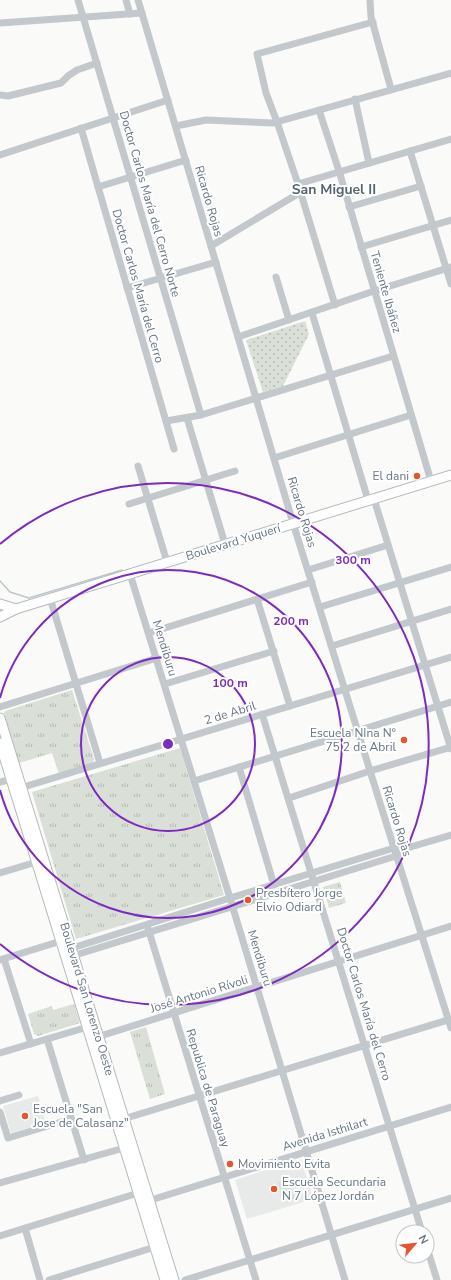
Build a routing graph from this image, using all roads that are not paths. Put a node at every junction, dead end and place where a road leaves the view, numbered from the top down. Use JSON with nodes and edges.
{"nodes":[{"id":1,"x":78,"y":0,"type":"edge"},
{"id":2,"x":126,"y":0,"type":"edge"},
{"id":3,"x":138,"y":0,"type":"edge"},
{"id":4,"x":370,"y":0,"type":"edge"},
{"id":5,"x":142,"y":13,"type":"junction"},
{"id":6,"x":130,"y":14,"type":"junction"},
{"id":7,"x":83,"y":16,"type":"junction"},
{"id":8,"x":373,"y":22,"type":"junction"},
{"id":9,"x":0,"y":23,"type":"edge"},
{"id":10,"x":97,"y":63,"type":"junction"},
{"id":11,"x":451,"y":73,"type":"edge"},
{"id":12,"x":391,"y":89,"type":"junction"},
{"id":13,"x":0,"y":95,"type":"edge"},
{"id":14,"x":355,"y":99,"type":"junction"},
{"id":15,"x":168,"y":100,"type":"junction"},
{"id":16,"x":319,"y":110,"type":"junction"},
{"id":17,"x":113,"y":118,"type":"junction"},
{"id":18,"x":277,"y":122,"type":"junction"},
{"id":19,"x":176,"y":126,"type":"junction"},
{"id":20,"x":81,"y":128,"type":"junction"},
{"id":21,"x":451,"y":139,"type":"edge"},
{"id":22,"x":410,"y":151,"type":"junction"},
{"id":23,"x":0,"y":155,"type":"edge"},
{"id":24,"x":186,"y":160,"type":"junction"},
{"id":25,"x":369,"y":163,"type":"junction"},
{"id":26,"x":339,"y":172,"type":"junction"},
{"id":27,"x":130,"y":177,"type":"junction"},
{"id":28,"x":298,"y":184,"type":"junction"},
{"id":29,"x":421,"y":186,"type":"junction"},
{"id":30,"x":98,"y":187,"type":"junction"},
{"id":31,"x":300,"y":192,"type":"junction"},
{"id":32,"x":349,"y":207,"type":"junction"},
{"id":33,"x":451,"y":220,"type":"edge"},
{"id":34,"x":433,"y":225,"type":"junction"},
{"id":35,"x":211,"y":246,"type":"junction"},
{"id":36,"x":361,"y":247,"type":"junction"},
{"id":37,"x":216,"y":262,"type":"junction"},
{"id":38,"x":448,"y":268,"type":"edge"},
{"id":39,"x":276,"y":277,"type":"dead end"},
{"id":40,"x":160,"y":278,"type":"junction"},
{"id":41,"x":451,"y":284,"type":"edge"},
{"id":42,"x":127,"y":288,"type":"junction"},
{"id":43,"x":374,"y":291,"type":"junction"},
{"id":44,"x":335,"y":305,"type":"junction"},
{"id":45,"x":312,"y":313,"type":"junction"},
{"id":46,"x":289,"y":320,"type":"junction"},
{"id":47,"x":238,"y":337,"type":"junction"},
{"id":48,"x":393,"y":356,"type":"junction"},
{"id":49,"x":331,"y":376,"type":"junction"},
{"id":50,"x":257,"y":398,"type":"junction"},
{"id":51,"x":201,"y":415,"type":"junction"},
{"id":52,"x":411,"y":415,"type":"junction"},
{"id":53,"x":187,"y":418,"type":"junction"},
{"id":54,"x":166,"y":421,"type":"junction"},
{"id":55,"x":348,"y":435,"type":"junction"},
{"id":56,"x":174,"y":449,"type":"dead end"},
{"id":57,"x":274,"y":458,"type":"junction"},
{"id":58,"x":138,"y":466,"type":"dead end"},
{"id":59,"x":235,"y":471,"type":"dead end"},
{"id":60,"x":451,"y":475,"type":"edge"},
{"id":61,"x":206,"y":481,"type":"junction"},
{"id":62,"x":431,"y":481,"type":"junction"},
{"id":63,"x":148,"y":499,"type":"junction"},
{"id":64,"x":371,"y":500,"type":"junction"},
{"id":65,"x":129,"y":504,"type":"dead end"},
{"id":66,"x":294,"y":523,"type":"junction"},
{"id":67,"x":225,"y":544,"type":"junction"},
{"id":68,"x":388,"y":545,"type":"junction"},
{"id":69,"x":167,"y":562,"type":"junction"},
{"id":70,"x":451,"y":567,"type":"edge"},
{"id":71,"x":308,"y":570,"type":"junction"},
{"id":72,"x":130,"y":574,"type":"junction"},
{"id":73,"x":312,"y":582,"type":"junction"},
{"id":74,"x":400,"y":583,"type":"junction"},
{"id":75,"x":50,"y":598,"type":"junction"},
{"id":76,"x":257,"y":599,"type":"junction"},
{"id":77,"x":0,"y":604,"type":"edge"},
{"id":78,"x":320,"y":607,"type":"junction"},
{"id":79,"x":16,"y":609,"type":"junction"},
{"id":80,"x":451,"y":609,"type":"edge"},
{"id":81,"x":0,"y":617,"type":"edge"},
{"id":82,"x":412,"y":621,"type":"junction"},
{"id":83,"x":149,"y":633,"type":"junction"},
{"id":84,"x":332,"y":646,"type":"junction"},
{"id":85,"x":274,"y":651,"type":"junction"},
{"id":86,"x":451,"y":657,"type":"edge"},
{"id":87,"x":157,"y":658,"type":"junction"},
{"id":88,"x":425,"y":665,"type":"junction"},
{"id":89,"x":76,"y":683,"type":"junction"},
{"id":90,"x":165,"y":684,"type":"junction"},
{"id":91,"x":345,"y":689,"type":"junction"},
{"id":92,"x":451,"y":702,"type":"edge"},
{"id":93,"x":290,"y":706,"type":"junction"},
{"id":94,"x":438,"y":706,"type":"junction"},
{"id":95,"x":0,"y":707,"type":"edge"},
{"id":96,"x":262,"y":714,"type":"junction"},
{"id":97,"x":0,"y":718,"type":"edge"},
{"id":98,"x":358,"y":731,"type":"junction"},
{"id":99,"x":181,"y":739,"type":"junction"},
{"id":100,"x":0,"y":743,"type":"edge"},
{"id":101,"x":451,"y":748,"type":"edge"},
{"id":102,"x":276,"y":756,"type":"junction"},
{"id":103,"x":100,"y":763,"type":"junction"},
{"id":104,"x":239,"y":767,"type":"junction"},
{"id":105,"x":370,"y":771,"type":"junction"},
{"id":106,"x":15,"y":778,"type":"junction"},
{"id":107,"x":194,"y":781,"type":"junction"},
{"id":108,"x":0,"y":782,"type":"edge"},
{"id":109,"x":18,"y":788,"type":"junction"},
{"id":110,"x":289,"y":798,"type":"junction"},
{"id":111,"x":451,"y":835,"type":"edge"},
{"id":112,"x":394,"y":848,"type":"junction"},
{"id":113,"x":408,"y":848,"type":"junction"},
{"id":114,"x":396,"y":856,"type":"junction"},
{"id":115,"x":40,"y":860,"type":"junction"},
{"id":116,"x":0,"y":872,"type":"edge"},
{"id":117,"x":312,"y":874,"type":"junction"},
{"id":118,"x":314,"y":882,"type":"junction"},
{"id":119,"x":274,"y":885,"type":"junction"},
{"id":120,"x":230,"y":898,"type":"junction"},
{"id":121,"x":233,"y":907,"type":"junction"},
{"id":122,"x":451,"y":926,"type":"edge"},
{"id":123,"x":148,"y":929,"type":"junction"},
{"id":124,"x":422,"y":936,"type":"junction"},
{"id":125,"x":61,"y":941,"type":"junction"},
{"id":126,"x":69,"y":953,"type":"junction"},
{"id":127,"x":2,"y":959,"type":"edge"},
{"id":128,"x":339,"y":962,"type":"junction"},
{"id":129,"x":257,"y":988,"type":"junction"},
{"id":130,"x":173,"y":1013,"type":"junction"},
{"id":131,"x":450,"y":1019,"type":"edge"},
{"id":132,"x":91,"y":1026,"type":"junction"},
{"id":133,"x":451,"y":1028,"type":"edge"},
{"id":134,"x":95,"y":1038,"type":"junction"},
{"id":135,"x":47,"y":1039,"type":"junction"},
{"id":136,"x":31,"y":1044,"type":"junction"},
{"id":137,"x":365,"y":1045,"type":"junction"},
{"id":138,"x":0,"y":1053,"type":"edge"},
{"id":139,"x":282,"y":1071,"type":"junction"},
{"id":140,"x":19,"y":1096,"type":"dead end"},
{"id":141,"x":199,"y":1096,"type":"junction"},
{"id":142,"x":0,"y":1101,"type":"edge"},
{"id":143,"x":451,"y":1107,"type":"edge"},
{"id":144,"x":0,"y":1112,"type":"edge"},
{"id":145,"x":71,"y":1119,"type":"junction"},
{"id":146,"x":120,"y":1120,"type":"junction"},
{"id":147,"x":389,"y":1126,"type":"junction"},
{"id":148,"x":124,"y":1148,"type":"junction"},
{"id":149,"x":307,"y":1152,"type":"junction"},
{"id":150,"x":84,"y":1160,"type":"junction"},
{"id":151,"x":224,"y":1177,"type":"junction"},
{"id":152,"x":0,"y":1183,"type":"edge"},
{"id":153,"x":139,"y":1195,"type":"junction"},
{"id":154,"x":149,"y":1198,"type":"junction"},
{"id":155,"x":451,"y":1198,"type":"edge"},
{"id":156,"x":415,"y":1209,"type":"junction"},
{"id":157,"x":420,"y":1224,"type":"edge"},
{"id":158,"x":25,"y":1228,"type":"junction"},
{"id":159,"x":331,"y":1235,"type":"junction"},
{"id":160,"x":0,"y":1236,"type":"edge"},
{"id":161,"x":155,"y":1247,"type":"junction"},
{"id":162,"x":250,"y":1260,"type":"junction"},
{"id":163,"x":432,"y":1264,"type":"edge"},
{"id":164,"x":40,"y":1280,"type":"edge"},
{"id":165,"x":49,"y":1280,"type":"edge"},
{"id":166,"x":165,"y":1280,"type":"edge"},
{"id":167,"x":174,"y":1280,"type":"edge"},
{"id":168,"x":185,"y":1280,"type":"edge"},
{"id":169,"x":256,"y":1280,"type":"edge"},
{"id":170,"x":345,"y":1280,"type":"edge"},
{"id":171,"x":437,"y":1280,"type":"edge"}],
"edges":[{"from":1,"to":7,"type":"street","name":"Doctor Carlos María del Cerro Norte"},
{"from":2,"to":6,"type":"street"},
{"from":3,"to":5,"type":"street","name":"Ricardo Rojas"},
{"from":4,"to":8,"type":"street"},
{"from":5,"to":6,"type":"street"},
{"from":5,"to":15,"type":"street","name":"Ricardo Rojas"},
{"from":6,"to":7,"type":"street"},
{"from":7,"to":9,"type":"street"},
{"from":7,"to":10,"type":"street","name":"Doctor Carlos María del Cerro Norte"},
{"from":8,"to":12,"type":"street"},
{"from":8,"to":18,"type":"street"},
{"from":10,"to":13,"type":"street"},
{"from":10,"to":17,"type":"street","name":"Doctor Carlos María del Cerro Norte"},
{"from":11,"to":12,"type":"street"},
{"from":12,"to":14,"type":"street"},
{"from":14,"to":16,"type":"street"},
{"from":14,"to":25,"type":"street"},
{"from":15,"to":17,"type":"street"},
{"from":15,"to":19,"type":"street","name":"Ricardo Rojas"},
{"from":16,"to":18,"type":"street"},
{"from":16,"to":26,"type":"street","name":"Teniente Ibáñez"},
{"from":17,"to":20,"type":"street"},
{"from":17,"to":27,"type":"street","name":"Doctor Carlos María del Cerro Norte"},
{"from":18,"to":19,"type":"street"},
{"from":18,"to":28,"type":"street"},
{"from":19,"to":24,"type":"street","name":"Ricardo Rojas"},
{"from":20,"to":23,"type":"street"},
{"from":20,"to":30,"type":"street","name":"Doctor Carlos María del Cerro"},
{"from":21,"to":22,"type":"street"},
{"from":22,"to":25,"type":"street"},
{"from":22,"to":29,"type":"street"},
{"from":24,"to":27,"type":"street"},
{"from":24,"to":35,"type":"street","name":"Ricardo Rojas"},
{"from":25,"to":26,"type":"street"},
{"from":26,"to":28,"type":"street"},
{"from":26,"to":32,"type":"street","name":"Teniente Ibáñez"},
{"from":27,"to":30,"type":"street"},
{"from":27,"to":40,"type":"street","name":"Doctor Carlos María del Cerro Norte"},
{"from":28,"to":31,"type":"street"},
{"from":29,"to":32,"type":"street"},
{"from":29,"to":34,"type":"street"},
{"from":30,"to":42,"type":"street","name":"Doctor Carlos María del Cerro"},
{"from":31,"to":35,"type":"street"},
{"from":31,"to":44,"type":"street"},
{"from":32,"to":36,"type":"street","name":"Teniente Ibáñez"},
{"from":33,"to":34,"type":"street"},
{"from":34,"to":36,"type":"street"},
{"from":34,"to":38,"type":"street"},
{"from":35,"to":37,"type":"street","name":"Ricardo Rojas"},
{"from":36,"to":43,"type":"street","name":"Teniente Ibáñez"},
{"from":37,"to":40,"type":"street"},
{"from":37,"to":47,"type":"street","name":"Ricardo Rojas"},
{"from":38,"to":41,"type":"street"},
{"from":38,"to":43,"type":"street"},
{"from":39,"to":46,"type":"street"},
{"from":40,"to":42,"type":"street"},
{"from":40,"to":51,"type":"street","name":"Doctor Carlos María del Cerro Norte"},
{"from":42,"to":54,"type":"street","name":"Doctor Carlos María del Cerro"},
{"from":43,"to":44,"type":"street"},
{"from":43,"to":48,"type":"street","name":"Teniente Ibáñez"},
{"from":44,"to":45,"type":"street"},
{"from":45,"to":46,"type":"street"},
{"from":45,"to":49,"type":"street"},
{"from":46,"to":47,"type":"street"},
{"from":47,"to":50,"type":"street","name":"Ricardo Rojas"},
{"from":48,"to":49,"type":"street"},
{"from":48,"to":52,"type":"street","name":"Teniente Ibáñez"},
{"from":49,"to":50,"type":"street"},
{"from":49,"to":55,"type":"street"},
{"from":50,"to":51,"type":"street"},
{"from":50,"to":57,"type":"street","name":"Ricardo Rojas"},
{"from":51,"to":53,"type":"street"},
{"from":52,"to":55,"type":"street"},
{"from":52,"to":62,"type":"street","name":"Teniente Ibáñez"},
{"from":53,"to":54,"type":"street"},
{"from":53,"to":61,"type":"street"},
{"from":54,"to":56,"type":"street","name":"Doctor Carlos María del Cerro"},
{"from":55,"to":57,"type":"street"},
{"from":55,"to":64,"type":"street"},
{"from":57,"to":66,"type":"street","name":"Ricardo Rojas"},
{"from":58,"to":63,"type":"street"},
{"from":59,"to":61,"type":"street"},
{"from":60,"to":62,"type":"main road","name":"Boulevard Yuquerí"},
{"from":61,"to":63,"type":"street"},
{"from":61,"to":67,"type":"street"},
{"from":62,"to":64,"type":"main road","name":"Boulevard Yuquerí"},
{"from":63,"to":65,"type":"street"},
{"from":63,"to":69,"type":"street"},
{"from":64,"to":66,"type":"main road","name":"Boulevard Yuquerí"},
{"from":64,"to":68,"type":"street"},
{"from":66,"to":67,"type":"main road","name":"Boulevard Yuquerí"},
{"from":66,"to":71,"type":"street","name":"Ricardo Rojas"},
{"from":67,"to":69,"type":"main road","name":"Boulevard Yuquerí"},
{"from":68,"to":71,"type":"street"},
{"from":68,"to":74,"type":"street"},
{"from":69,"to":72,"type":"main road","name":"Boulevard Yuquerí"},
{"from":70,"to":74,"type":"street"},
{"from":71,"to":73,"type":"street","name":"Ricardo Rojas"},
{"from":72,"to":75,"type":"main road","name":"Boulevard Yuquerí"},
{"from":72,"to":83,"type":"street","name":"Mendiburu"},
{"from":73,"to":76,"type":"street"},
{"from":73,"to":78,"type":"street","name":"Ricardo Rojas"},
{"from":74,"to":78,"type":"street"},
{"from":74,"to":82,"type":"street"},
{"from":75,"to":79,"type":"main road","name":"Boulevard Yuquerí"},
{"from":75,"to":89,"type":"street"},
{"from":76,"to":83,"type":"street"},
{"from":76,"to":85,"type":"street"},
{"from":77,"to":79,"type":"main road"},
{"from":78,"to":84,"type":"street","name":"Ricardo Rojas"},
{"from":79,"to":81,"type":"main road","name":"Boulevard Yuquerí"},
{"from":80,"to":82,"type":"street"},
{"from":82,"to":84,"type":"street"},
{"from":82,"to":88,"type":"street"},
{"from":83,"to":87,"type":"street","name":"Mendiburu"},
{"from":84,"to":91,"type":"street","name":"Ricardo Rojas"},
{"from":85,"to":90,"type":"street"},
{"from":85,"to":93,"type":"street"},
{"from":86,"to":88,"type":"street","name":"2 de Abril"},
{"from":87,"to":89,"type":"street"},
{"from":87,"to":90,"type":"street","name":"Mendiburu"},
{"from":88,"to":91,"type":"street","name":"2 de Abril"},
{"from":88,"to":94,"type":"street"},
{"from":89,"to":95,"type":"street"},
{"from":89,"to":103,"type":"street"},
{"from":90,"to":99,"type":"street","name":"Mendiburu"},
{"from":91,"to":93,"type":"street","name":"2 de Abril"},
{"from":91,"to":98,"type":"street","name":"Ricardo Rojas"},
{"from":92,"to":94,"type":"street"},
{"from":93,"to":96,"type":"street","name":"2 de Abril"},
{"from":94,"to":98,"type":"street"},
{"from":94,"to":101,"type":"street"},
{"from":96,"to":99,"type":"street","name":"2 de Abril"},
{"from":96,"to":102,"type":"street","name":"Doctor Carlos María del Cerro"},
{"from":97,"to":106,"type":"main road","name":"Boulevard San Lorenzo Oeste"},
{"from":98,"to":102,"type":"street"},
{"from":98,"to":105,"type":"street","name":"Ricardo Rojas"},
{"from":99,"to":103,"type":"street","name":"2 de Abril"},
{"from":99,"to":107,"type":"street","name":"Mendiburu"},
{"from":100,"to":106,"type":"main road","name":"Boulevard San Lorenzo Oeste"},
{"from":101,"to":105,"type":"street"},
{"from":102,"to":104,"type":"street"},
{"from":102,"to":110,"type":"street","name":"Doctor Carlos María del Cerro"},
{"from":103,"to":109,"type":"street","name":"2 de Abril"},
{"from":104,"to":107,"type":"street"},
{"from":104,"to":119,"type":"street"},
{"from":105,"to":110,"type":"street"},
{"from":105,"to":112,"type":"street","name":"Ricardo Rojas"},
{"from":106,"to":108,"type":"street"},
{"from":106,"to":109,"type":"main road","name":"Boulevard San Lorenzo Oeste"},
{"from":107,"to":120,"type":"street","name":"Mendiburu"},
{"from":109,"to":115,"type":"main road","name":"Boulevard San Lorenzo Oeste"},
{"from":110,"to":117,"type":"street","name":"Doctor Carlos María del Cerro"},
{"from":111,"to":113,"type":"street"},
{"from":112,"to":113,"type":"street"},
{"from":112,"to":114,"type":"street","name":"Ricardo Rojas"},
{"from":112,"to":117,"type":"street"},
{"from":113,"to":114,"type":"street"},
{"from":114,"to":118,"type":"street"},
{"from":114,"to":124,"type":"street","name":"Ricardo Rojas"},
{"from":115,"to":116,"type":"street"},
{"from":115,"to":125,"type":"main road","name":"Boulevard San Lorenzo Oeste"},
{"from":115,"to":126,"type":"main road","name":"Boulevard San Lorenzo Oeste"},
{"from":117,"to":118,"type":"street","name":"Doctor Carlos María del Cerro"},
{"from":117,"to":119,"type":"street"},
{"from":118,"to":121,"type":"street"},
{"from":118,"to":128,"type":"street","name":"Doctor Carlos María del Cerro"},
{"from":119,"to":120,"type":"street"},
{"from":120,"to":121,"type":"street","name":"Mendiburu"},
{"from":120,"to":123,"type":"street"},
{"from":121,"to":123,"type":"street"},
{"from":121,"to":129,"type":"street","name":"Mendiburu"},
{"from":122,"to":124,"type":"street","name":"José Antonio Rívoli"},
{"from":123,"to":126,"type":"street"},
{"from":123,"to":130,"type":"street","name":"Republica de Paraguay"},
{"from":124,"to":128,"type":"street","name":"José Antonio Rívoli"},
{"from":124,"to":131,"type":"street","name":"Ricardo Rojas"},
{"from":125,"to":126,"type":"main road","name":"Boulevard San Lorenzo Oeste"},
{"from":125,"to":127,"type":"street"},
{"from":126,"to":132,"type":"main road","name":"Boulevard San Lorenzo Oeste"},
{"from":127,"to":136,"type":"street"},
{"from":128,"to":129,"type":"street","name":"José Antonio Rívoli"},
{"from":128,"to":137,"type":"street","name":"Doctor Carlos María del Cerro"},
{"from":129,"to":130,"type":"street","name":"José Antonio Rívoli"},
{"from":129,"to":139,"type":"street","name":"Mendiburu"},
{"from":130,"to":134,"type":"street","name":"José Antonio Rívoli"},
{"from":130,"to":141,"type":"street","name":"Republica de Paraguay"},
{"from":131,"to":133,"type":"street","name":"Ricardo Rojas"},
{"from":131,"to":137,"type":"street"},
{"from":132,"to":134,"type":"main road","name":"Boulevard San Lorenzo Oeste"},
{"from":132,"to":135,"type":"street"},
{"from":134,"to":146,"type":"main road","name":"Boulevard San Lorenzo Oeste"},
{"from":135,"to":136,"type":"street"},
{"from":135,"to":145,"type":"street"},
{"from":136,"to":138,"type":"street"},
{"from":137,"to":139,"type":"street"},
{"from":137,"to":147,"type":"street","name":"Doctor Carlos María del Cerro"},
{"from":139,"to":141,"type":"street"},
{"from":139,"to":149,"type":"street","name":"Mendiburu"},
{"from":140,"to":142,"type":"street"},
{"from":141,"to":146,"type":"street"},
{"from":141,"to":151,"type":"street","name":"Republica de Paraguay"},
{"from":143,"to":147,"type":"street","name":"Avenida Isthilart"},
{"from":144,"to":145,"type":"street"},
{"from":145,"to":150,"type":"street"},
{"from":146,"to":148,"type":"main road","name":"Boulevard San Lorenzo Oeste"},
{"from":146,"to":154,"type":"main road","name":"Boulevard San Lorenzo Oeste"},
{"from":147,"to":149,"type":"street","name":"Avenida Isthilart"},
{"from":147,"to":156,"type":"street","name":"Doctor Carlos María del Cerro"},
{"from":148,"to":150,"type":"street"},
{"from":148,"to":153,"type":"main road","name":"Boulevard San Lorenzo Oeste"},
{"from":149,"to":151,"type":"street","name":"Avenida Isthilart"},
{"from":149,"to":159,"type":"street","name":"Mendiburu"},
{"from":150,"to":152,"type":"street"},
{"from":151,"to":154,"type":"street","name":"Avenida Isthilart"},
{"from":151,"to":162,"type":"street","name":"Republica de Paraguay"},
{"from":153,"to":154,"type":"street","name":"Avenida Isthilart"},
{"from":153,"to":158,"type":"street","name":"Avenida Isthilart"},
{"from":153,"to":161,"type":"main road","name":"Boulevard San Lorenzo Oeste"},
{"from":154,"to":167,"type":"main road","name":"Boulevard San Lorenzo Oeste"},
{"from":155,"to":156,"type":"street"},
{"from":156,"to":157,"type":"street","name":"Doctor Carlos María del Cerro"},
{"from":156,"to":159,"type":"street"},
{"from":158,"to":160,"type":"street","name":"Avenida Isthilart"},
{"from":158,"to":164,"type":"street"},
{"from":159,"to":162,"type":"street"},
{"from":159,"to":170,"type":"street","name":"Mendiburu"},
{"from":161,"to":165,"type":"street"},
{"from":161,"to":166,"type":"main road","name":"Boulevard San Lorenzo Oeste"},
{"from":162,"to":168,"type":"street"},
{"from":162,"to":169,"type":"street","name":"Republica de Paraguay"},
{"from":163,"to":171,"type":"street"}]}
